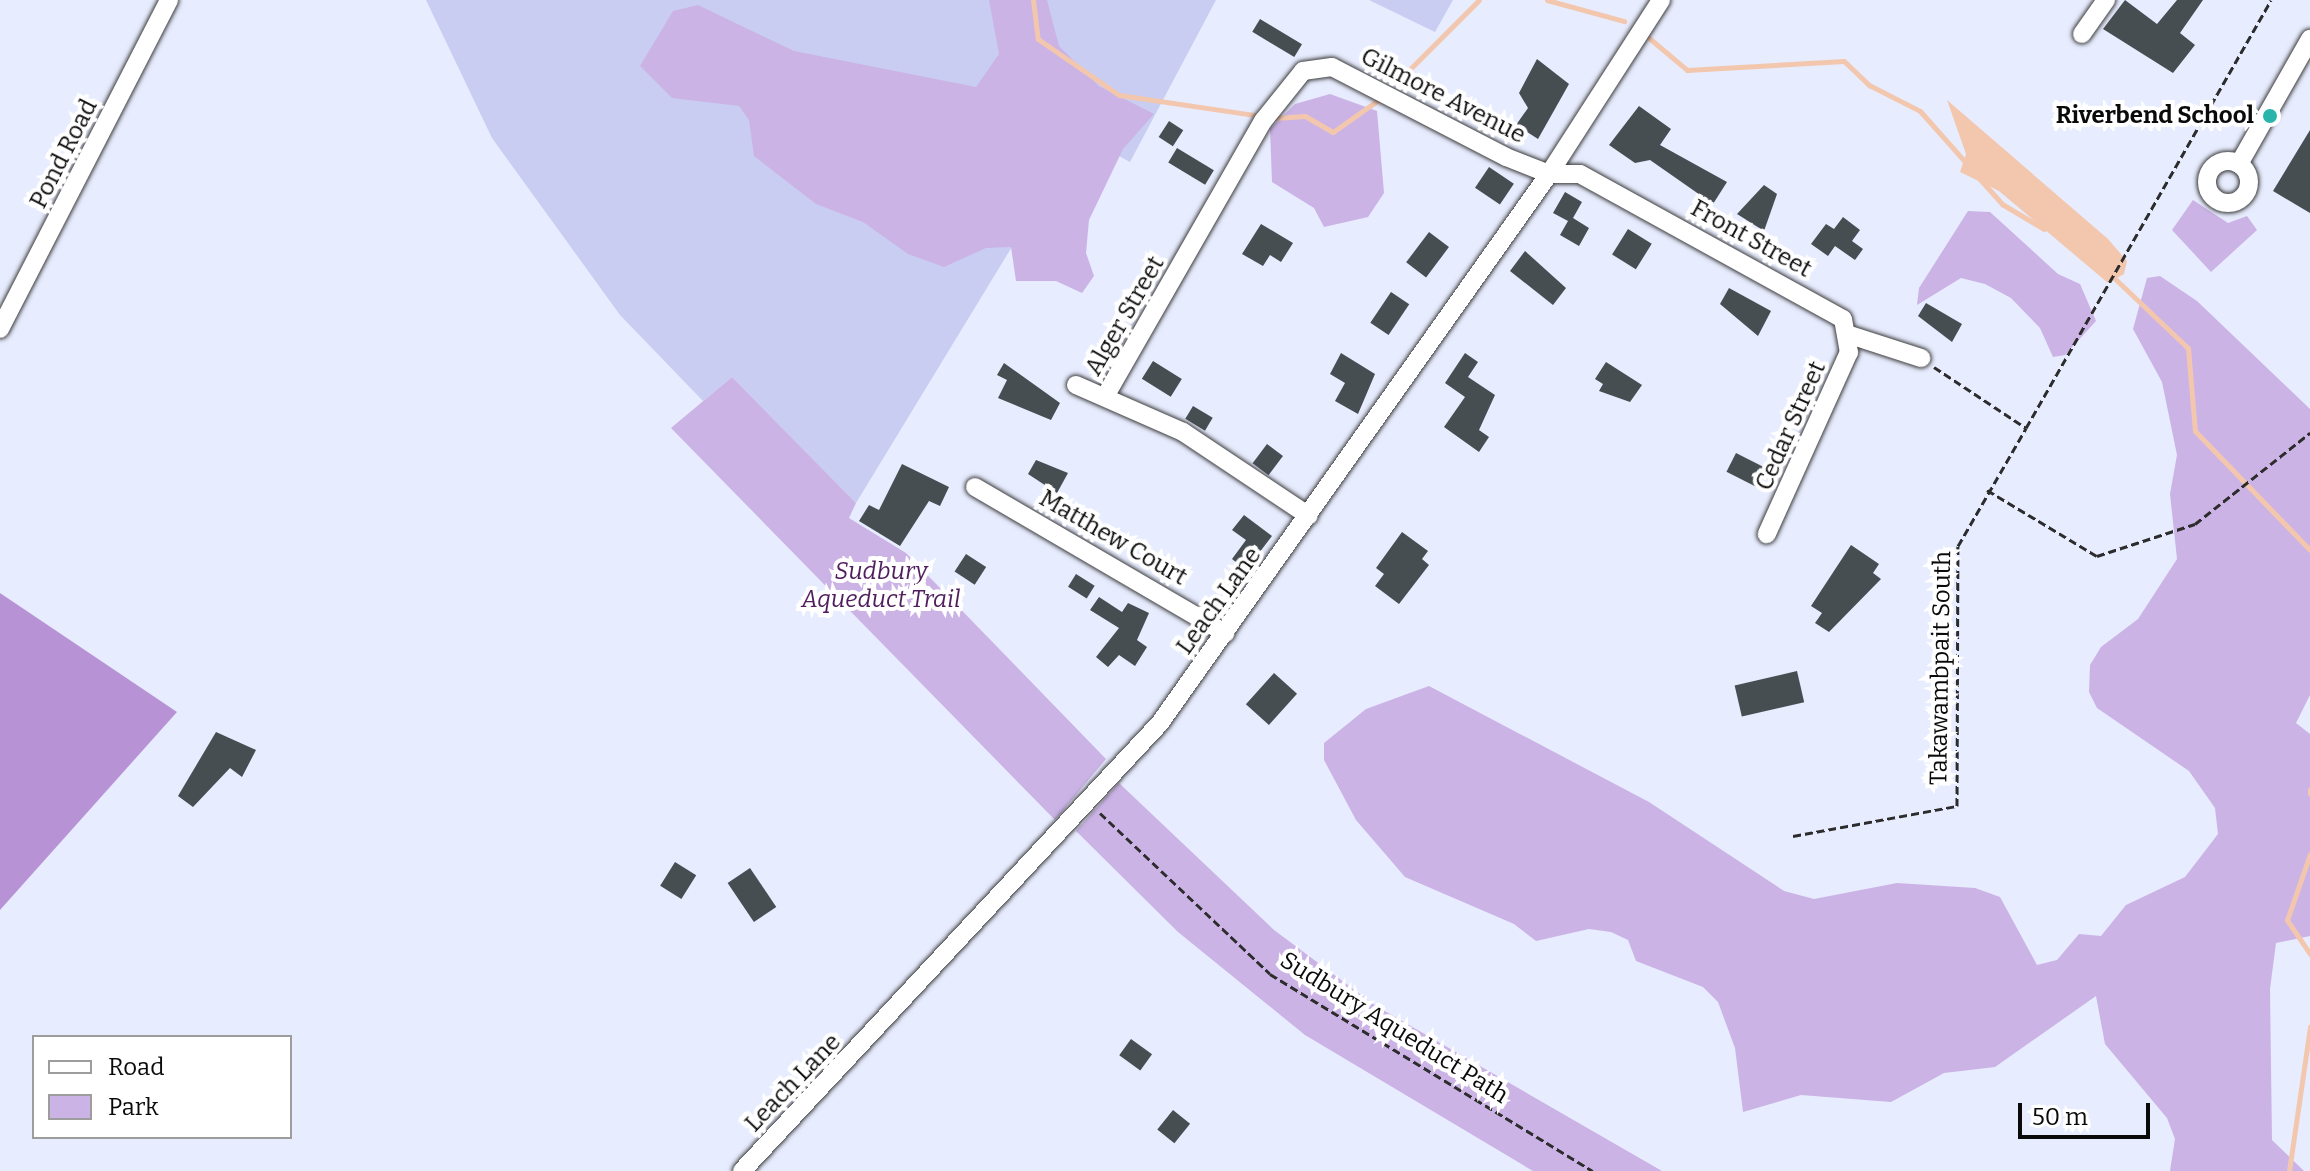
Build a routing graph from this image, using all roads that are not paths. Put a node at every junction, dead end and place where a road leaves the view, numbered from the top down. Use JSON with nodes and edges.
{"nodes":[{"id":1,"x":169,"y":0,"type":"edge"},
{"id":2,"x":1661,"y":0,"type":"edge"},
{"id":3,"x":2106,"y":0,"type":"edge"},
{"id":4,"x":2082,"y":34,"type":"dead end"},
{"id":5,"x":2310,"y":39,"type":"edge"},
{"id":6,"x":1313,"y":68,"type":"joint"},
{"id":7,"x":2239,"y":164,"type":"dead end"},
{"id":8,"x":1549,"y":174,"type":"junction"},
{"id":9,"x":0,"y":329,"type":"edge"},
{"id":10,"x":1850,"y":335,"type":"junction"},
{"id":11,"x":1921,"y":358,"type":"road end"},
{"id":12,"x":1076,"y":385,"type":"dead end"},
{"id":13,"x":1106,"y":395,"type":"junction"},
{"id":14,"x":975,"y":487,"type":"dead end"},
{"id":15,"x":1309,"y":516,"type":"junction"},
{"id":16,"x":1767,"y":534,"type":"dead end"},
{"id":17,"x":1225,"y":633,"type":"junction"},
{"id":18,"x":742,"y":1171,"type":"edge"}],
"edges":[{"from":1,"to":9,"type":"street","name":"Pond Road"},
{"from":2,"to":8,"type":"street","name":"Leach Lane"},
{"from":3,"to":4,"type":"street"},
{"from":5,"to":7,"type":"street"},
{"from":6,"to":8,"type":"street","name":"Gilmore Avenue"},
{"from":6,"to":13,"type":"street","name":"Alger Street"},
{"from":8,"to":10,"type":"street","name":"Front Street"},
{"from":8,"to":15,"type":"street","name":"Leach Lane"},
{"from":10,"to":11,"type":"street","name":"Front Street"},
{"from":10,"to":16,"type":"street","name":"Cedar Street"},
{"from":12,"to":13,"type":"street"},
{"from":13,"to":15,"type":"street","name":"Alger Street"},
{"from":14,"to":17,"type":"street","name":"Matthew Court"},
{"from":15,"to":17,"type":"street","name":"Leach Lane"},
{"from":17,"to":18,"type":"street","name":"Leach Lane"}]}
